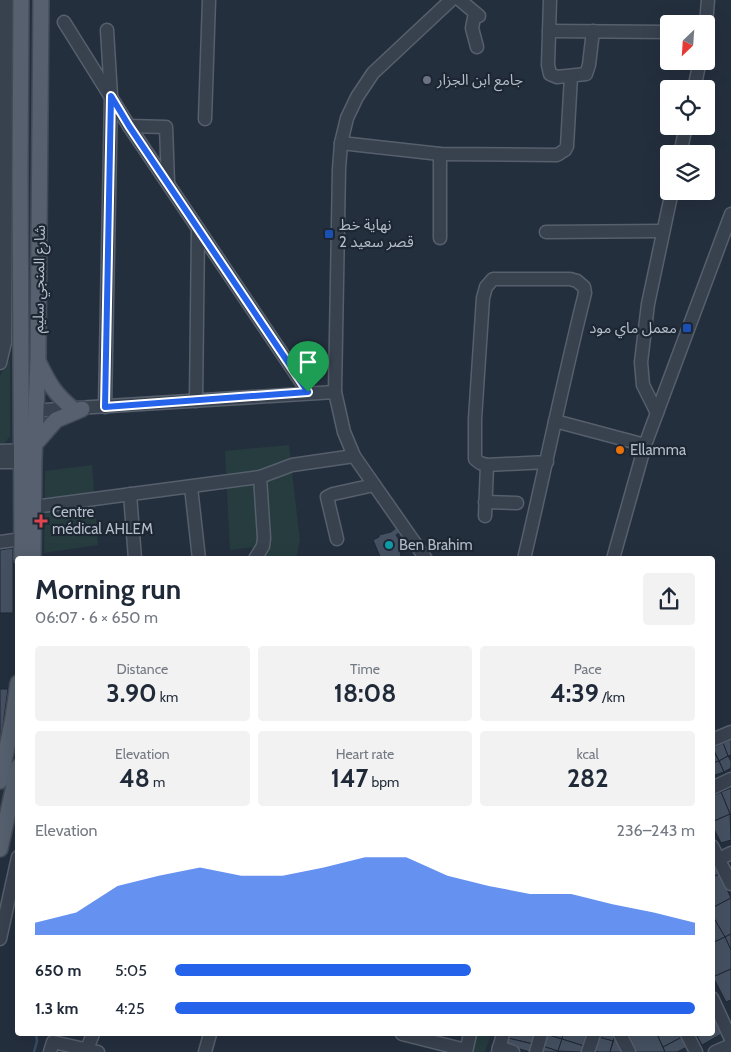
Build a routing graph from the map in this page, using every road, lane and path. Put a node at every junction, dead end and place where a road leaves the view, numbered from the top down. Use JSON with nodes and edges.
{"nodes":[{"id":1,"x":6,"y":0,"type":"edge"},
{"id":2,"x":21,"y":0,"type":"edge"},
{"id":3,"x":41,"y":0,"type":"edge"},
{"id":4,"x":209,"y":0,"type":"edge"},
{"id":5,"x":451,"y":0,"type":"edge"},
{"id":6,"x":460,"y":0,"type":"edge"},
{"id":7,"x":550,"y":0,"type":"edge"},
{"id":8,"x":708,"y":0,"type":"edge"},
{"id":9,"x":707,"y":15,"type":"edge"},
{"id":10,"x":64,"y":22,"type":"dead end"},
{"id":11,"x":107,"y":30,"type":"dead end"},
{"id":12,"x":549,"y":31,"type":"junction"},
{"id":13,"x":593,"y":31,"type":"junction"},
{"id":14,"x":660,"y":32,"type":"edge"},
{"id":15,"x":477,"y":47,"type":"dead end"},
{"id":16,"x":570,"y":76,"type":"junction"},
{"id":17,"x":111,"y":96,"type":"junction"},
{"id":18,"x":205,"y":119,"type":"dead end"},
{"id":19,"x":129,"y":126,"type":"junction"},
{"id":20,"x":341,"y":144,"type":"junction"},
{"id":21,"x":440,"y":154,"type":"junction"},
{"id":22,"x":168,"y":183,"type":"junction"},
{"id":23,"x":670,"y":200,"type":"edge"},
{"id":24,"x":731,"y":214,"type":"edge"},
{"id":25,"x":198,"y":230,"type":"junction"},
{"id":26,"x":664,"y":231,"type":"junction"},
{"id":27,"x":3,"y":232,"type":"edge"},
{"id":28,"x":546,"y":232,"type":"dead end"},
{"id":29,"x":440,"y":238,"type":"dead end"},
{"id":30,"x":38,"y":360,"type":"junction"},
{"id":31,"x":0,"y":363,"type":"edge"},
{"id":32,"x":308,"y":392,"type":"junction"},
{"id":33,"x":335,"y":392,"type":"junction"},
{"id":34,"x":196,"y":401,"type":"junction"},
{"id":35,"x":105,"y":407,"type":"junction"},
{"id":36,"x":78,"y":409,"type":"junction"},
{"id":37,"x":21,"y":411,"type":"junction"},
{"id":38,"x":36,"y":411,"type":"junction"},
{"id":39,"x":657,"y":413,"type":"junction"},
{"id":40,"x":555,"y":421,"type":"junction"},
{"id":41,"x":645,"y":445,"type":"junction"},
{"id":42,"x":0,"y":451,"type":"edge"},
{"id":43,"x":29,"y":454,"type":"junction"},
{"id":44,"x":354,"y":456,"type":"junction"},
{"id":45,"x":0,"y":462,"type":"edge"},
{"id":46,"x":546,"y":462,"type":"junction"},
{"id":47,"x":487,"y":465,"type":"junction"},
{"id":48,"x":260,"y":476,"type":"junction"},
{"id":49,"x":374,"y":485,"type":"junction"},
{"id":50,"x":191,"y":486,"type":"junction"},
{"id":51,"x":130,"y":494,"type":"junction"},
{"id":52,"x":485,"y":502,"type":"junction"},
{"id":53,"x":517,"y":503,"type":"dead end"},
{"id":54,"x":34,"y":507,"type":"junction"},
{"id":55,"x":485,"y":516,"type":"dead end"},
{"id":56,"x":22,"y":539,"type":"junction"},
{"id":57,"x":337,"y":539,"type":"dead end"},
{"id":58,"x":0,"y":542,"type":"edge"},
{"id":59,"x":22,"y":556,"type":"edge"},
{"id":60,"x":34,"y":556,"type":"edge"},
{"id":61,"x":135,"y":556,"type":"edge"},
{"id":62,"x":199,"y":556,"type":"edge"},
{"id":63,"x":257,"y":556,"type":"edge"},
{"id":64,"x":424,"y":556,"type":"edge"},
{"id":65,"x":525,"y":556,"type":"edge"},
{"id":66,"x":614,"y":556,"type":"edge"},
{"id":67,"x":15,"y":704,"type":"edge"},
{"id":68,"x":731,"y":732,"type":"edge"},
{"id":69,"x":715,"y":739,"type":"edge"},
{"id":70,"x":731,"y":779,"type":"edge"},
{"id":71,"x":0,"y":781,"type":"edge"},
{"id":72,"x":15,"y":781,"type":"edge"},
{"id":73,"x":715,"y":787,"type":"edge"},
{"id":74,"x":715,"y":848,"type":"edge"},
{"id":75,"x":0,"y":849,"type":"edge"},
{"id":76,"x":725,"y":856,"type":"edge"},
{"id":77,"x":15,"y":871,"type":"edge"},
{"id":78,"x":731,"y":884,"type":"edge"},
{"id":79,"x":0,"y":939,"type":"edge"},
{"id":80,"x":715,"y":1004,"type":"edge"},
{"id":81,"x":93,"y":1036,"type":"edge"},
{"id":82,"x":209,"y":1036,"type":"edge"},
{"id":83,"x":410,"y":1036,"type":"edge"},
{"id":84,"x":470,"y":1036,"type":"edge"},
{"id":85,"x":502,"y":1036,"type":"edge"},
{"id":86,"x":540,"y":1036,"type":"edge"},
{"id":87,"x":593,"y":1036,"type":"edge"},
{"id":88,"x":621,"y":1036,"type":"edge"},
{"id":89,"x":688,"y":1036,"type":"edge"},
{"id":90,"x":731,"y":1039,"type":"edge"},
{"id":91,"x":50,"y":1042,"type":"edge"},
{"id":92,"x":731,"y":1045,"type":"edge"},
{"id":93,"x":92,"y":1050,"type":"edge"},
{"id":94,"x":498,"y":1050,"type":"edge"},
{"id":95,"x":466,"y":1051,"type":"edge"},
{"id":96,"x":204,"y":1052,"type":"edge"},
{"id":97,"x":513,"y":1052,"type":"edge"},
{"id":98,"x":536,"y":1052,"type":"edge"},
{"id":99,"x":588,"y":1052,"type":"edge"},
{"id":100,"x":629,"y":1052,"type":"edge"},
{"id":101,"x":696,"y":1052,"type":"edge"},
{"id":102,"x":715,"y":1052,"type":"edge"}],
"edges":[{"from":1,"to":27,"type":"street"},
{"from":2,"to":37,"type":"main road","name":"شارع المنجي سليم"},
{"from":3,"to":30,"type":"main road","name":"شارع المنجي سليم"},
{"from":4,"to":18,"type":"street"},
{"from":5,"to":20,"type":"street"},
{"from":6,"to":15,"type":"street"},
{"from":7,"to":12,"type":"street"},
{"from":8,"to":9,"type":"street"},
{"from":10,"to":17,"type":"street"},
{"from":11,"to":17,"type":"street"},
{"from":12,"to":13,"type":"street"},
{"from":12,"to":16,"type":"street"},
{"from":13,"to":14,"type":"street"},
{"from":13,"to":16,"type":"street"},
{"from":16,"to":21,"type":"street"},
{"from":17,"to":19,"type":"street"},
{"from":17,"to":35,"type":"street"},
{"from":19,"to":22,"type":"street"},
{"from":19,"to":22,"type":"street"},
{"from":20,"to":21,"type":"street"},
{"from":20,"to":33,"type":"street"},
{"from":21,"to":29,"type":"street"},
{"from":22,"to":25,"type":"street"},
{"from":23,"to":26,"type":"street"},
{"from":24,"to":39,"type":"street"},
{"from":25,"to":32,"type":"street"},
{"from":25,"to":34,"type":"street"},
{"from":26,"to":28,"type":"street"},
{"from":26,"to":39,"type":"street"},
{"from":27,"to":31,"type":"street"},
{"from":30,"to":36,"type":"main road"},
{"from":30,"to":38,"type":"main road","name":"شارع المنجي سليم"},
{"from":32,"to":33,"type":"street"},
{"from":32,"to":34,"type":"street"},
{"from":33,"to":44,"type":"street"},
{"from":34,"to":35,"type":"street"},
{"from":35,"to":36,"type":"street"},
{"from":36,"to":38,"type":"street"},
{"from":36,"to":43,"type":"main road"},
{"from":37,"to":38,"type":"street"},
{"from":37,"to":43,"type":"main road","name":"شارع المنجي سليم"},
{"from":38,"to":43,"type":"main road","name":"شارع المنجي سليم"},
{"from":39,"to":41,"type":"street"},
{"from":40,"to":41,"type":"street"},
{"from":40,"to":46,"type":"street"},
{"from":40,"to":47,"type":"street"},
{"from":41,"to":66,"type":"street"},
{"from":42,"to":43,"type":"street"},
{"from":43,"to":45,"type":"street"},
{"from":43,"to":54,"type":"main road","name":"شارع المنجي سليم"},
{"from":43,"to":56,"type":"main road","name":"شارع المنجي سليم"},
{"from":44,"to":48,"type":"street"},
{"from":44,"to":49,"type":"street"},
{"from":46,"to":47,"type":"street"},
{"from":46,"to":65,"type":"street"},
{"from":47,"to":52,"type":"street"},
{"from":48,"to":50,"type":"street"},
{"from":48,"to":63,"type":"street"},
{"from":49,"to":57,"type":"street"},
{"from":49,"to":64,"type":"street"},
{"from":50,"to":51,"type":"street"},
{"from":50,"to":62,"type":"street"},
{"from":51,"to":54,"type":"street"},
{"from":51,"to":61,"type":"street"},
{"from":52,"to":53,"type":"street"},
{"from":52,"to":55,"type":"street"},
{"from":54,"to":60,"type":"main road","name":"شارع المنجي سليم"},
{"from":56,"to":58,"type":"street"},
{"from":56,"to":59,"type":"main road","name":"شارع المنجي سليم"},
{"from":67,"to":71,"type":"main road"},
{"from":68,"to":69,"type":"street"},
{"from":70,"to":73,"type":"street"},
{"from":72,"to":75,"type":"main road"},
{"from":74,"to":76,"type":"street"},
{"from":76,"to":78,"type":"street"},
{"from":77,"to":79,"type":"street"},
{"from":80,"to":90,"type":"street"},
{"from":81,"to":93,"type":"street"},
{"from":82,"to":96,"type":"street"},
{"from":83,"to":95,"type":"street"},
{"from":84,"to":95,"type":"street"},
{"from":85,"to":94,"type":"street"},
{"from":86,"to":98,"type":"street"},
{"from":87,"to":99,"type":"street"},
{"from":88,"to":100,"type":"street"},
{"from":89,"to":101,"type":"street"},
{"from":91,"to":93,"type":"street"},
{"from":92,"to":102,"type":"street"},
{"from":94,"to":97,"type":"street"}]}
